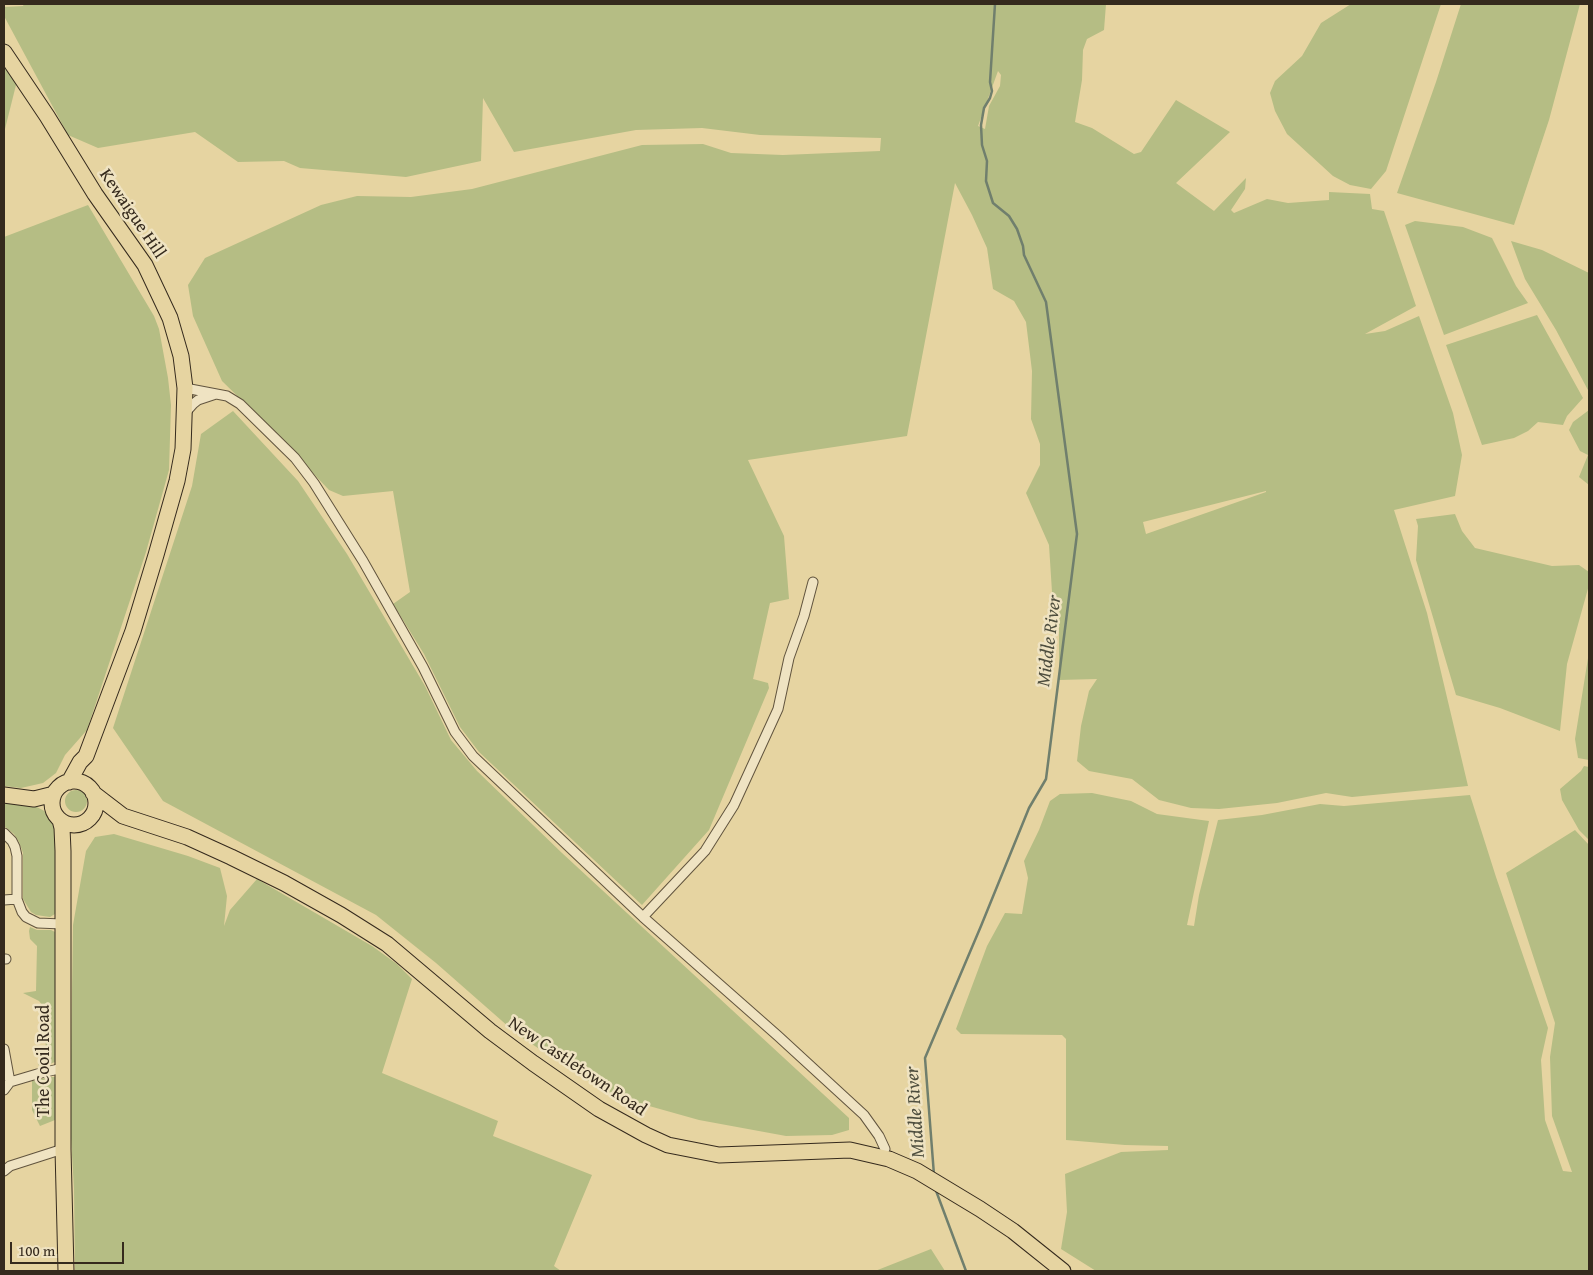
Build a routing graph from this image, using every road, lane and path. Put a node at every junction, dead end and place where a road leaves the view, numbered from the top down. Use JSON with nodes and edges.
{"nodes":[{"id":1,"x":4,"y":52,"type":"edge"},
{"id":2,"x":185,"y":388,"type":"junction"},
{"id":3,"x":218,"y":394,"type":"junction"},
{"id":4,"x":184,"y":414,"type":"junction"},
{"id":5,"x":813,"y":582,"type":"dead end"},
{"id":6,"x":86,"y":756,"type":"junction"},
{"id":7,"x":69,"y":782,"type":"junction"},
{"id":8,"x":91,"y":790,"type":"junction"},
{"id":9,"x":54,"y":794,"type":"junction"},
{"id":10,"x":4,"y":795,"type":"edge"},
{"id":11,"x":34,"y":798,"type":"junction"},
{"id":12,"x":57,"y":816,"type":"junction"},
{"id":13,"x":123,"y":816,"type":"junction"},
{"id":14,"x":82,"y":823,"type":"junction"},
{"id":15,"x":4,"y":833,"type":"edge"},
{"id":16,"x":63,"y":851,"type":"junction"},
{"id":17,"x":17,"y":899,"type":"junction"},
{"id":18,"x":4,"y":900,"type":"edge"},
{"id":19,"x":643,"y":917,"type":"junction"},
{"id":20,"x":62,"y":924,"type":"junction"},
{"id":21,"x":4,"y":1049,"type":"edge"},
{"id":22,"x":63,"y":1068,"type":"junction"},
{"id":23,"x":10,"y":1082,"type":"junction"},
{"id":24,"x":4,"y":1090,"type":"edge"},
{"id":25,"x":63,"y":1149,"type":"junction"},
{"id":26,"x":885,"y":1149,"type":"dead end"},
{"id":27,"x":4,"y":1171,"type":"edge"},
{"id":28,"x":66,"y":1271,"type":"edge"},
{"id":29,"x":1063,"y":1271,"type":"edge"}],
"edges":[{"from":1,"to":2,"type":"highway","name":"Kewaigue Hill"},
{"from":2,"to":3,"type":"street"},
{"from":2,"to":4,"type":"highway","name":"Kewaigue Hill"},
{"from":3,"to":4,"type":"street"},
{"from":3,"to":19,"type":"street"},
{"from":4,"to":6,"type":"highway","name":"Kewaigue Hill"},
{"from":5,"to":19,"type":"street"},
{"from":6,"to":7,"type":"highway"},
{"from":6,"to":8,"type":"highway"},
{"from":7,"to":8,"type":"highway"},
{"from":7,"to":9,"type":"highway"},
{"from":8,"to":13,"type":"highway"},
{"from":8,"to":14,"type":"highway"},
{"from":9,"to":11,"type":"highway"},
{"from":9,"to":12,"type":"highway"},
{"from":10,"to":11,"type":"highway"},
{"from":11,"to":12,"type":"highway"},
{"from":12,"to":14,"type":"highway"},
{"from":12,"to":16,"type":"highway","name":"The Cooil Road"},
{"from":13,"to":14,"type":"highway"},
{"from":13,"to":29,"type":"highway","name":"New Castletown Road"},
{"from":14,"to":16,"type":"highway","name":"The Cooil Road"},
{"from":15,"to":17,"type":"street"},
{"from":16,"to":20,"type":"highway","name":"The Cooil Road"},
{"from":17,"to":18,"type":"street"},
{"from":17,"to":20,"type":"street"},
{"from":19,"to":26,"type":"street"},
{"from":20,"to":22,"type":"highway","name":"The Cooil Road"},
{"from":21,"to":23,"type":"street"},
{"from":22,"to":23,"type":"street"},
{"from":22,"to":25,"type":"highway","name":"The Cooil Road"},
{"from":23,"to":24,"type":"street"},
{"from":25,"to":27,"type":"street"},
{"from":25,"to":28,"type":"highway","name":"The Cooil Road"}]}
